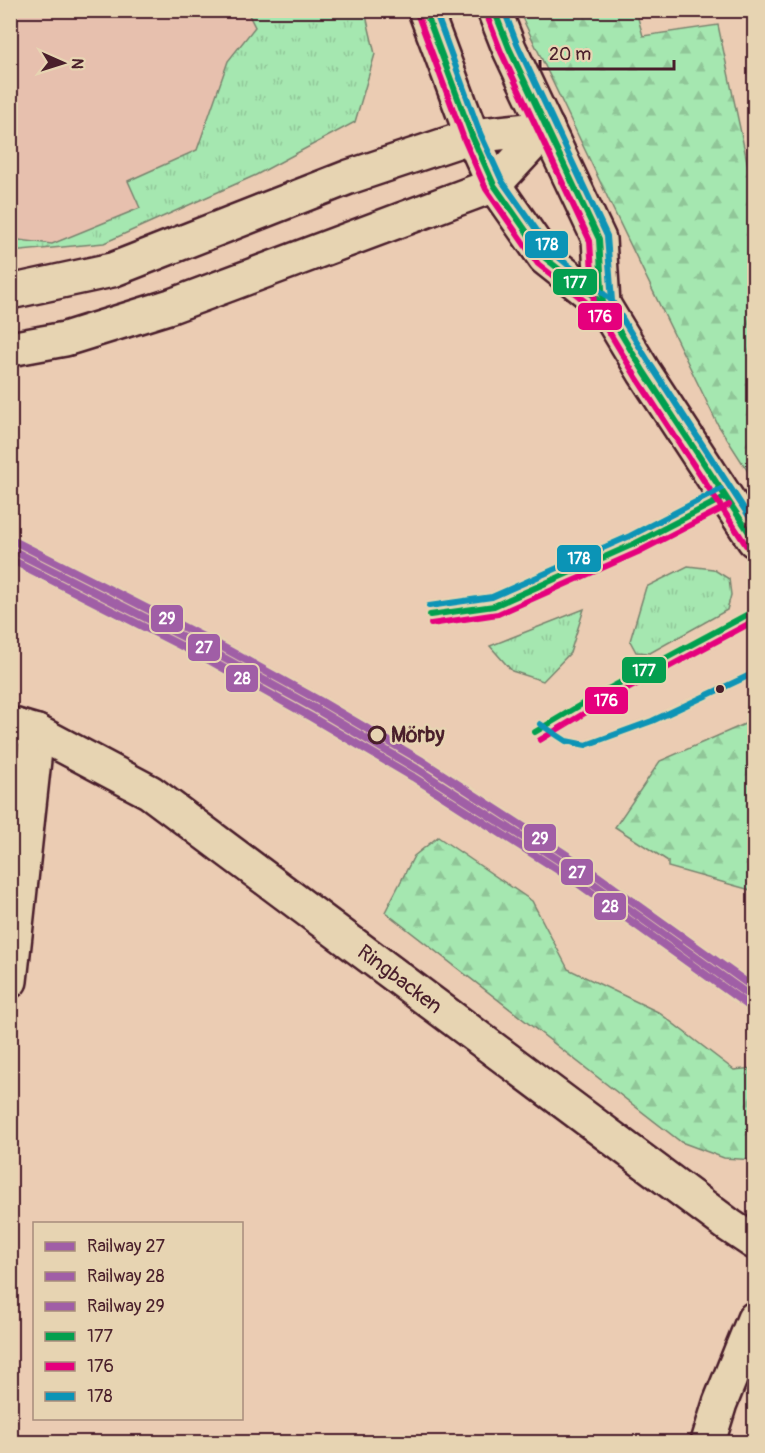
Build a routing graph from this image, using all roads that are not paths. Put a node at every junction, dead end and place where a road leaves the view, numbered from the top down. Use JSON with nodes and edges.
{"nodes":[{"id":1,"x":425,"y":10,"type":"edge"},
{"id":2,"x":494,"y":10,"type":"edge"},
{"id":3,"x":547,"y":128,"type":"junction"},
{"id":4,"x":471,"y":136,"type":"junction"},
{"id":5,"x":494,"y":185,"type":"junction"},
{"id":6,"x":10,"y":292,"type":"edge"},
{"id":7,"x":603,"y":304,"type":"junction"},
{"id":8,"x":10,"y":349,"type":"edge"},
{"id":9,"x":754,"y":540,"type":"edge"},
{"id":10,"x":24,"y":728,"type":"edge"},
{"id":11,"x":10,"y":981,"type":"edge"},
{"id":12,"x":754,"y":1242,"type":"edge"},
{"id":13,"x":754,"y":1319,"type":"edge"},
{"id":14,"x":708,"y":1443,"type":"edge"}],
"edges":[{"from":1,"to":4,"type":"main road"},
{"from":2,"to":3,"type":"main road"},
{"from":3,"to":4,"type":"main road"},
{"from":3,"to":5,"type":"main road"},
{"from":3,"to":7,"type":"main road"},
{"from":4,"to":5,"type":"main road"},
{"from":4,"to":6,"type":"main road"},
{"from":5,"to":7,"type":"main road"},
{"from":5,"to":8,"type":"main road"},
{"from":7,"to":9,"type":"main road"},
{"from":10,"to":11,"type":"main road"},
{"from":10,"to":12,"type":"main road","name":"Ringbacken"},
{"from":13,"to":14,"type":"main road"}]}
